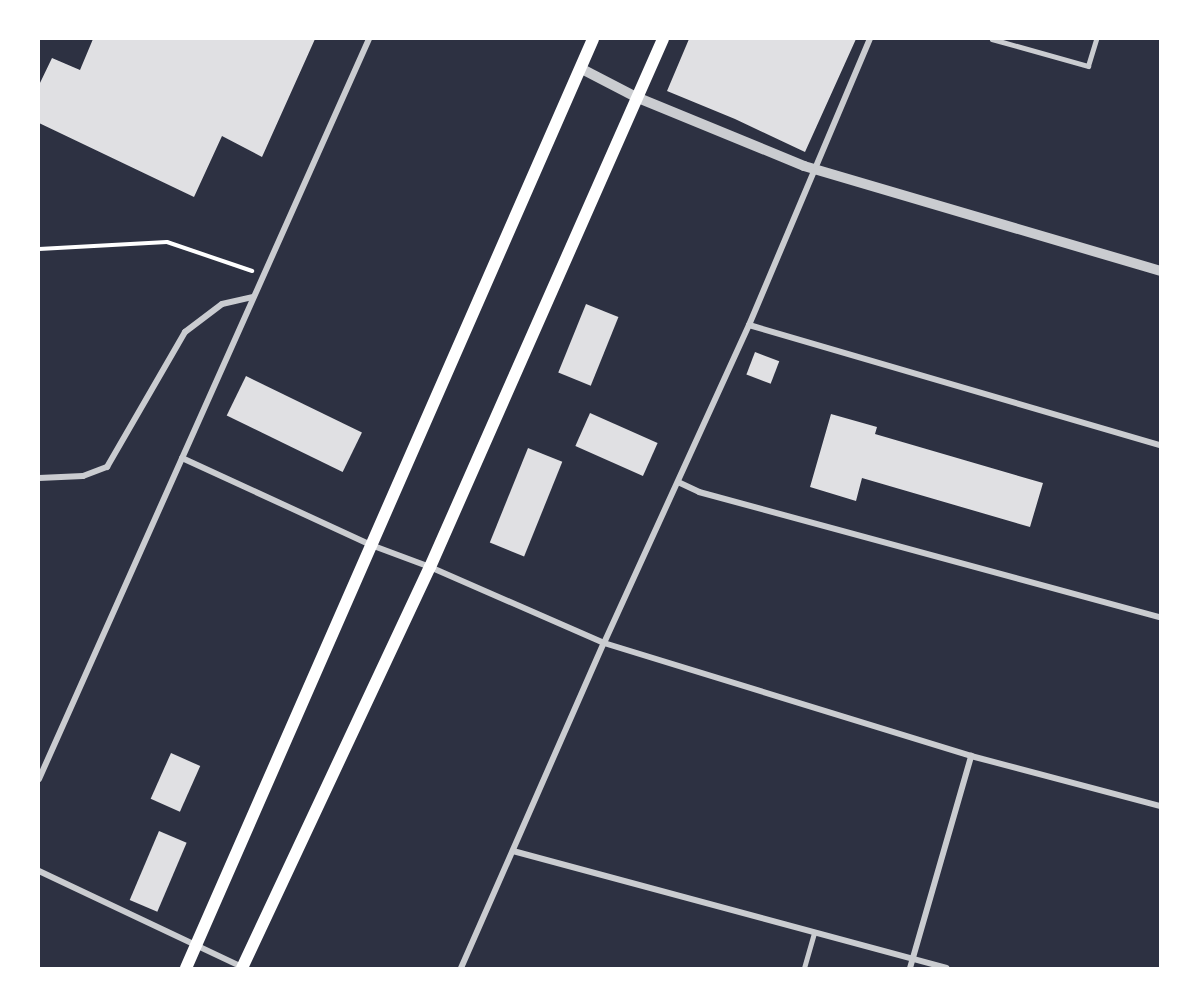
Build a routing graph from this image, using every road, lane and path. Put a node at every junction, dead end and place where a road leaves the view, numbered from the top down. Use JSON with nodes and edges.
{"nodes":[{"id":1,"x":369,"y":39,"type":"edge"},
{"id":2,"x":593,"y":39,"type":"edge"},
{"id":3,"x":663,"y":39,"type":"edge"},
{"id":4,"x":870,"y":39,"type":"edge"},
{"id":5,"x":992,"y":39,"type":"edge"},
{"id":6,"x":1096,"y":39,"type":"edge"},
{"id":7,"x":580,"y":68,"type":"junction"},
{"id":8,"x":636,"y":97,"type":"junction"},
{"id":9,"x":815,"y":170,"type":"junction"},
{"id":10,"x":39,"y":249,"type":"edge"},
{"id":11,"x":1160,"y":271,"type":"edge"},
{"id":12,"x":264,"y":275,"type":"junction"},
{"id":13,"x":254,"y":297,"type":"junction"},
{"id":14,"x":749,"y":325,"type":"junction"},
{"id":15,"x":1160,"y":445,"type":"edge"},
{"id":16,"x":182,"y":458,"type":"junction"},
{"id":17,"x":39,"y":478,"type":"edge"},
{"id":18,"x":678,"y":482,"type":"junction"},
{"id":19,"x":371,"y":545,"type":"junction"},
{"id":20,"x":430,"y":567,"type":"junction"},
{"id":21,"x":1160,"y":617,"type":"edge"},
{"id":22,"x":604,"y":643,"type":"junction"},
{"id":23,"x":971,"y":756,"type":"junction"},
{"id":24,"x":39,"y":778,"type":"edge"},
{"id":25,"x":1160,"y":806,"type":"edge"},
{"id":26,"x":513,"y":851,"type":"junction"},
{"id":27,"x":39,"y":871,"type":"edge"},
{"id":28,"x":814,"y":933,"type":"junction"},
{"id":29,"x":196,"y":947,"type":"junction"},
{"id":30,"x":912,"y":960,"type":"junction"},
{"id":31,"x":186,"y":968,"type":"edge"},
{"id":32,"x":243,"y":968,"type":"edge"},
{"id":33,"x":461,"y":968,"type":"edge"},
{"id":34,"x":804,"y":968,"type":"edge"},
{"id":35,"x":910,"y":968,"type":"edge"},
{"id":36,"x":947,"y":968,"type":"edge"}],
"edges":[{"from":1,"to":12,"type":"street"},
{"from":2,"to":7,"type":"main road"},
{"from":3,"to":8,"type":"main road"},
{"from":4,"to":9,"type":"street"},
{"from":5,"to":6,"type":"lane"},
{"from":7,"to":8,"type":"street"},
{"from":7,"to":19,"type":"main road"},
{"from":8,"to":9,"type":"street"},
{"from":8,"to":20,"type":"main road"},
{"from":9,"to":11,"type":"street"},
{"from":9,"to":14,"type":"street"},
{"from":10,"to":12,"type":"path"},
{"from":12,"to":13,"type":"street"},
{"from":13,"to":16,"type":"street"},
{"from":13,"to":17,"type":"street"},
{"from":14,"to":15,"type":"street"},
{"from":14,"to":18,"type":"street"},
{"from":16,"to":19,"type":"street"},
{"from":16,"to":24,"type":"street"},
{"from":18,"to":21,"type":"street"},
{"from":18,"to":22,"type":"street"},
{"from":19,"to":20,"type":"street"},
{"from":19,"to":29,"type":"main road"},
{"from":20,"to":22,"type":"street"},
{"from":20,"to":32,"type":"main road"},
{"from":22,"to":23,"type":"street"},
{"from":22,"to":26,"type":"street"},
{"from":23,"to":25,"type":"street"},
{"from":23,"to":30,"type":"street"},
{"from":26,"to":28,"type":"street"},
{"from":26,"to":33,"type":"street"},
{"from":27,"to":29,"type":"street"},
{"from":28,"to":30,"type":"street"},
{"from":28,"to":34,"type":"lane"},
{"from":29,"to":31,"type":"main road"},
{"from":29,"to":32,"type":"street"},
{"from":30,"to":35,"type":"street"},
{"from":30,"to":36,"type":"street"}]}
